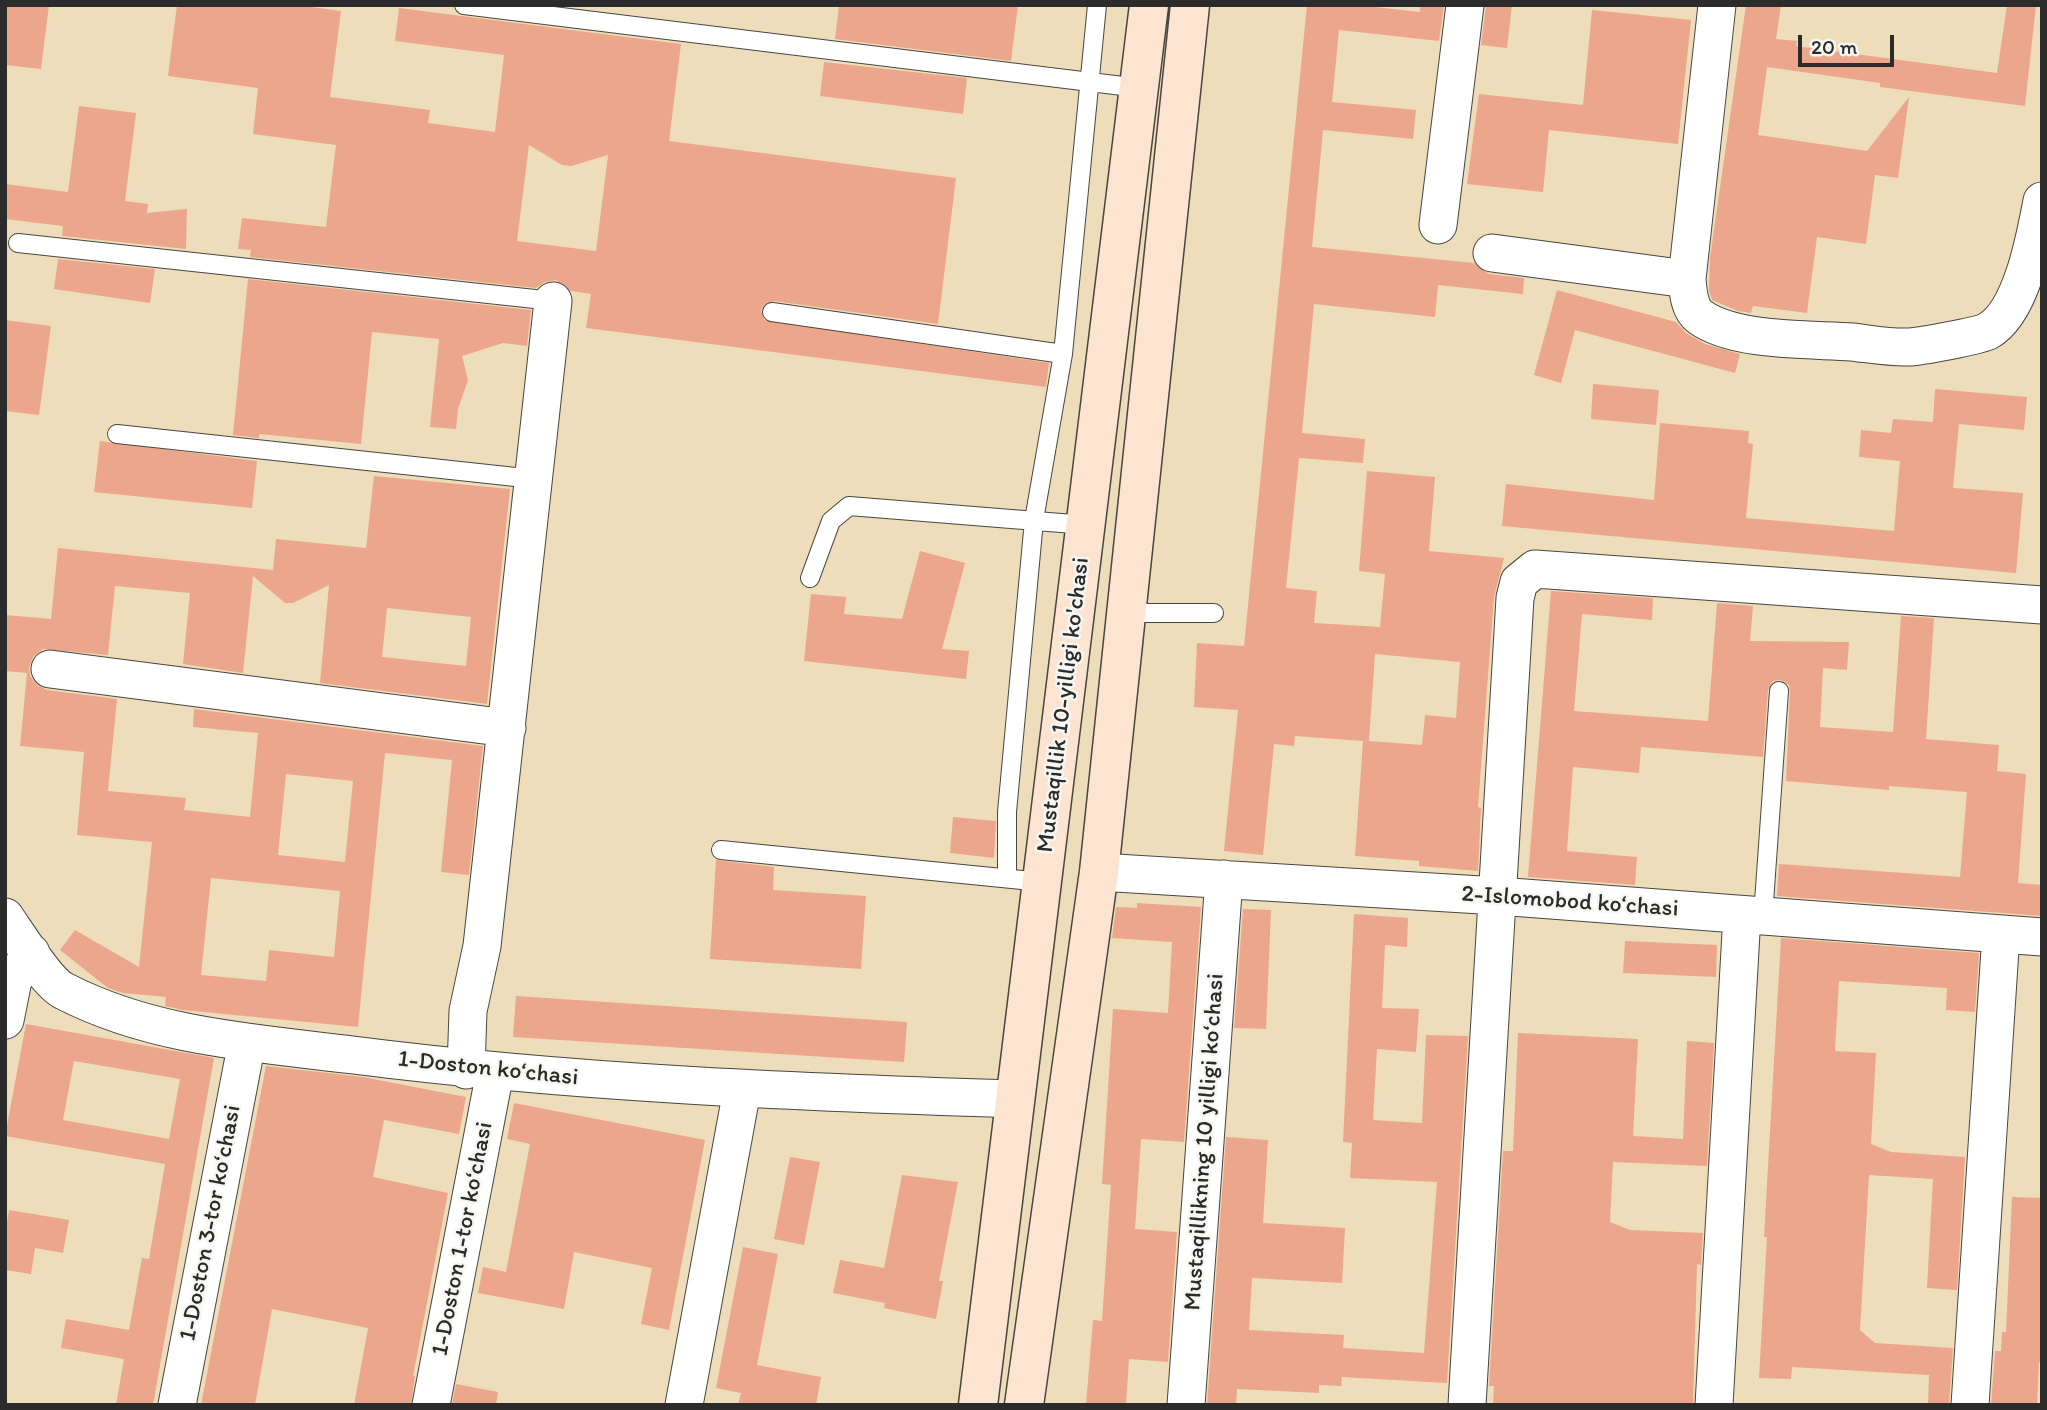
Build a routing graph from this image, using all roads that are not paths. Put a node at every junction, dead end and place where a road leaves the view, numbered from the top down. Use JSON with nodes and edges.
{"nodes":[{"id":1,"x":464,"y":5,"type":"edge"},
{"id":2,"x":1097,"y":5,"type":"edge"},
{"id":3,"x":1149,"y":5,"type":"edge"},
{"id":4,"x":1190,"y":5,"type":"edge"},
{"id":5,"x":1465,"y":5,"type":"edge"},
{"id":6,"x":1717,"y":5,"type":"edge"},
{"id":7,"x":1089,"y":82,"type":"junction"},
{"id":8,"x":1139,"y":88,"type":"junction"},
{"id":9,"x":2042,"y":201,"type":"edge"},
{"id":10,"x":1438,"y":225,"type":"dead end"},
{"id":11,"x":18,"y":243,"type":"dead end"},
{"id":12,"x":1492,"y":253,"type":"dead end"},
{"id":13,"x":1687,"y":279,"type":"junction"},
{"id":14,"x":553,"y":301,"type":"joint"},
{"id":15,"x":772,"y":312,"type":"dead end"},
{"id":16,"x":1063,"y":354,"type":"junction"},
{"id":17,"x":117,"y":434,"type":"dead end"},
{"id":18,"x":534,"y":479,"type":"junction"},
{"id":19,"x":1034,"y":520,"type":"junction"},
{"id":20,"x":1086,"y":525,"type":"junction"},
{"id":21,"x":810,"y":578,"type":"dead end"},
{"id":22,"x":2042,"y":605,"type":"edge"},
{"id":23,"x":1126,"y":613,"type":"junction"},
{"id":24,"x":1214,"y":613,"type":"dead end"},
{"id":25,"x":50,"y":669,"type":"dead end"},
{"id":26,"x":1779,"y":691,"type":"dead end"},
{"id":27,"x":507,"y":728,"type":"junction"},
{"id":28,"x":721,"y":850,"type":"dead end"},
{"id":29,"x":1099,"y":872,"type":"junction"},
{"id":30,"x":1224,"y":879,"type":"junction"},
{"id":31,"x":1024,"y":880,"type":"junction"},
{"id":32,"x":1498,"y":896,"type":"junction"},
{"id":33,"x":1753,"y":916,"type":"junction"},
{"id":34,"x":5,"y":917,"type":"edge"},
{"id":35,"x":2001,"y":934,"type":"junction"},
{"id":36,"x":2042,"y":937,"type":"edge"},
{"id":37,"x":16,"y":970,"type":"edge"},
{"id":38,"x":5,"y":1020,"type":"edge"},
{"id":39,"x":247,"y":1042,"type":"junction"},
{"id":40,"x":480,"y":1071,"type":"junction"},
{"id":41,"x":742,"y":1090,"type":"junction"},
{"id":42,"x":1016,"y":1099,"type":"junction"},
{"id":43,"x":177,"y":1405,"type":"edge"},
{"id":44,"x":431,"y":1405,"type":"edge"},
{"id":45,"x":684,"y":1405,"type":"edge"},
{"id":46,"x":978,"y":1405,"type":"edge"},
{"id":47,"x":1024,"y":1405,"type":"edge"},
{"id":48,"x":1186,"y":1405,"type":"edge"},
{"id":49,"x":1467,"y":1405,"type":"edge"},
{"id":50,"x":1714,"y":1405,"type":"edge"},
{"id":51,"x":1970,"y":1405,"type":"edge"}],
"edges":[{"from":1,"to":7,"type":"lane"},
{"from":2,"to":7,"type":"lane"},
{"from":3,"to":8,"type":"main road","name":"Mustaqillik 10-yilligi ko'chasi"},
{"from":4,"to":23,"type":"main road","name":"Mustaqillik 10-yilligi ko'chasi"},
{"from":5,"to":10,"type":"street"},
{"from":6,"to":13,"type":"street"},
{"from":7,"to":8,"type":"lane"},
{"from":7,"to":16,"type":"lane"},
{"from":8,"to":20,"type":"main road","name":"Mustaqillik 10-yilligi ko'chasi"},
{"from":9,"to":13,"type":"street"},
{"from":11,"to":14,"type":"lane"},
{"from":12,"to":13,"type":"street"},
{"from":14,"to":18,"type":"street","name":"1-Doston 1-tor koʻchasi"},
{"from":15,"to":16,"type":"lane"},
{"from":16,"to":19,"type":"lane"},
{"from":17,"to":18,"type":"lane"},
{"from":18,"to":27,"type":"street","name":"1-Doston 1-tor koʻchasi"},
{"from":19,"to":20,"type":"lane"},
{"from":19,"to":21,"type":"lane"},
{"from":19,"to":31,"type":"lane"},
{"from":20,"to":31,"type":"main road","name":"Mustaqillik 10-yilligi ko'chasi"},
{"from":22,"to":32,"type":"street"},
{"from":23,"to":24,"type":"lane"},
{"from":23,"to":29,"type":"main road","name":"Mustaqillik 10-yilligi ko'chasi"},
{"from":25,"to":27,"type":"street"},
{"from":26,"to":33,"type":"lane"},
{"from":27,"to":40,"type":"street","name":"1-Doston 1-tor koʻchasi"},
{"from":28,"to":31,"type":"lane"},
{"from":29,"to":30,"type":"street","name":"2-Islomobod koʻchasi"},
{"from":29,"to":47,"type":"main road","name":"Mustaqillik 10-yilligi ko'chasi"},
{"from":30,"to":32,"type":"street","name":"2-Islomobod koʻchasi"},
{"from":30,"to":48,"type":"street","name":"Mustaqillikning 10 yilligi koʻchasi"},
{"from":31,"to":42,"type":"main road","name":"Mustaqillik 10-yilligi ko'chasi"},
{"from":32,"to":33,"type":"street","name":"2-Islomobod koʻchasi"},
{"from":32,"to":49,"type":"street"},
{"from":33,"to":35,"type":"street","name":"2-Islomobod koʻchasi"},
{"from":33,"to":50,"type":"street"},
{"from":34,"to":37,"type":"street","name":"1-Doston koʻchasi"},
{"from":35,"to":36,"type":"street","name":"2-Islomobod koʻchasi"},
{"from":35,"to":51,"type":"street"},
{"from":37,"to":38,"type":"street"},
{"from":37,"to":39,"type":"street","name":"1-Doston koʻchasi"},
{"from":39,"to":40,"type":"street","name":"1-Doston koʻchasi"},
{"from":39,"to":43,"type":"street","name":"1-Doston 3-tor koʻchasi"},
{"from":40,"to":41,"type":"street","name":"1-Doston koʻchasi"},
{"from":40,"to":44,"type":"street","name":"1-Doston 1-tor koʻchasi"},
{"from":41,"to":42,"type":"street","name":"1-Doston koʻchasi"},
{"from":41,"to":45,"type":"street"},
{"from":42,"to":46,"type":"main road","name":"Mustaqillik 10-yilligi ko'chasi"}]}
